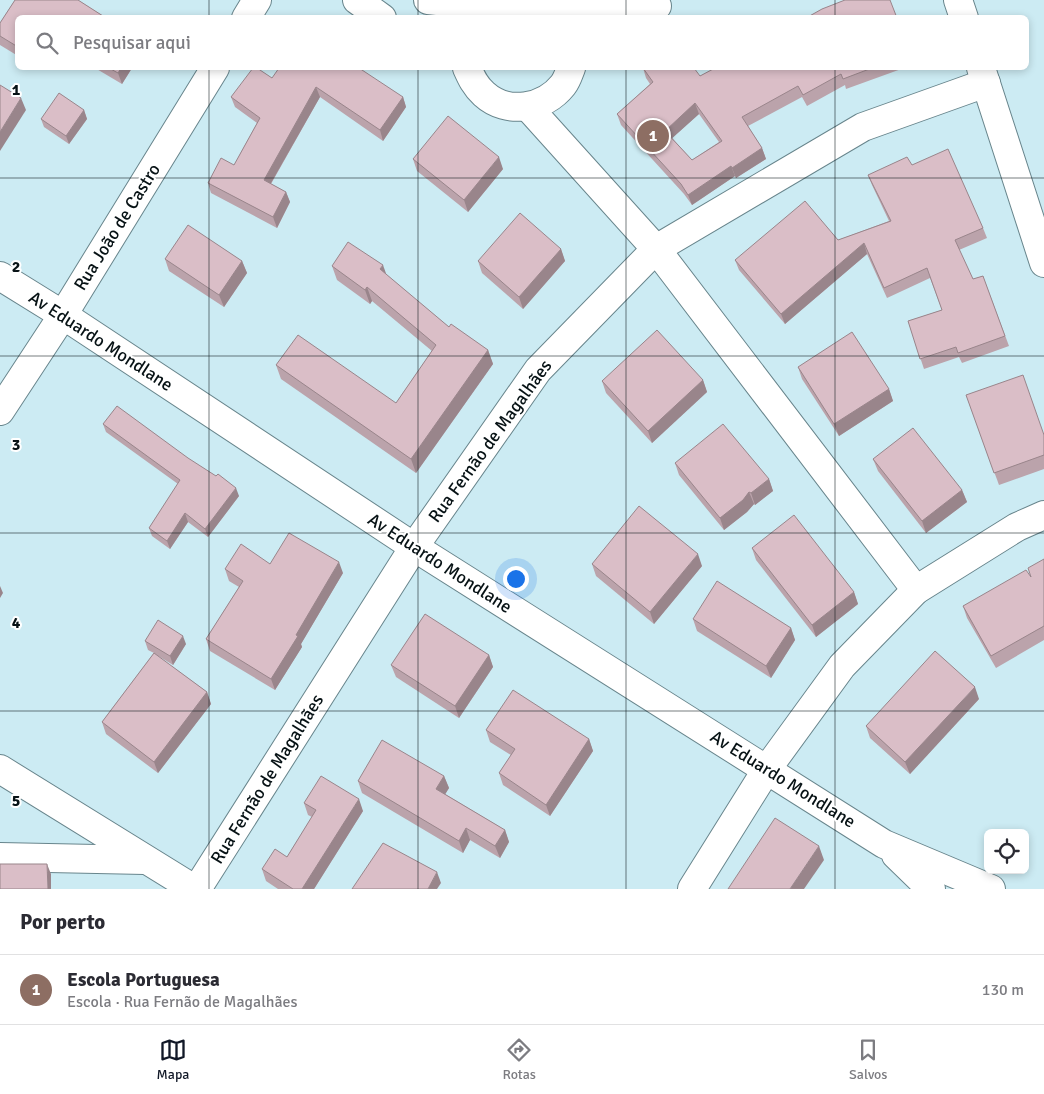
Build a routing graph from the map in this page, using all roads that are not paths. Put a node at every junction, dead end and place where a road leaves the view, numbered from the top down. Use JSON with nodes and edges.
{"nodes":[{"id":1,"x":257,"y":0,"type":"edge"},
{"id":2,"x":357,"y":0,"type":"edge"},
{"id":3,"x":428,"y":0,"type":"edge"},
{"id":4,"x":958,"y":0,"type":"edge"},
{"id":5,"x":657,"y":8,"type":"edge"},
{"id":6,"x":487,"y":12,"type":"edge"},
{"id":7,"x":552,"y":12,"type":"edge"},
{"id":8,"x":248,"y":15,"type":"edge"},
{"id":9,"x":378,"y":15,"type":"edge"},
{"id":10,"x":963,"y":15,"type":"edge"},
{"id":11,"x":214,"y":70,"type":"edge"},
{"id":12,"x":457,"y":70,"type":"edge"},
{"id":13,"x":573,"y":73,"type":"edge"},
{"id":14,"x":470,"y":75,"type":"edge"},
{"id":15,"x":984,"y":75,"type":"edge"},
{"id":16,"x":528,"y":107,"type":"junction"},
{"id":17,"x":656,"y":249,"type":"junction"},
{"id":18,"x":1044,"y":263,"type":"edge"},
{"id":19,"x":0,"y":276,"type":"edge"},
{"id":20,"x":63,"y":315,"type":"junction"},
{"id":21,"x":0,"y":411,"type":"edge"},
{"id":22,"x":1044,"y":515,"type":"edge"},
{"id":23,"x":414,"y":547,"type":"junction"},
{"id":24,"x":916,"y":590,"type":"junction"},
{"id":25,"x":0,"y":769,"type":"edge"},
{"id":26,"x":767,"y":769,"type":"junction"},
{"id":27,"x":884,"y":844,"type":"junction"},
{"id":28,"x":0,"y":857,"type":"edge"},
{"id":29,"x":147,"y":860,"type":"junction"},
{"id":30,"x":195,"y":889,"type":"edge"},
{"id":31,"x":692,"y":889,"type":"edge"},
{"id":32,"x":931,"y":889,"type":"edge"},
{"id":33,"x":991,"y":889,"type":"edge"}],
"edges":[{"from":1,"to":8,"type":"street"},
{"from":2,"to":9,"type":"street"},
{"from":3,"to":6,"type":"street"},
{"from":4,"to":10,"type":"street"},
{"from":5,"to":7,"type":"street"},
{"from":6,"to":7,"type":"street"},
{"from":11,"to":20,"type":"street","name":"Rua João de Castro"},
{"from":12,"to":14,"type":"street"},
{"from":13,"to":16,"type":"street"},
{"from":14,"to":16,"type":"street"},
{"from":15,"to":17,"type":"street","name":"Rua Fernão de Magalhães"},
{"from":15,"to":18,"type":"street"},
{"from":16,"to":17,"type":"street"},
{"from":17,"to":23,"type":"street","name":"Rua Fernão de Magalhães"},
{"from":17,"to":24,"type":"street"},
{"from":19,"to":20,"type":"street","name":"Av Eduardo Mondlane"},
{"from":20,"to":21,"type":"street","name":"Rua João de Castro"},
{"from":20,"to":23,"type":"street","name":"Av Eduardo Mondlane"},
{"from":22,"to":24,"type":"street"},
{"from":23,"to":26,"type":"street","name":"Av Eduardo Mondlane"},
{"from":23,"to":30,"type":"street","name":"Rua Fernão de Magalhães"},
{"from":24,"to":26,"type":"street"},
{"from":25,"to":29,"type":"street"},
{"from":26,"to":27,"type":"street","name":"Av Eduardo Mondlane"},
{"from":26,"to":31,"type":"street"},
{"from":27,"to":32,"type":"street"},
{"from":27,"to":33,"type":"street"},
{"from":28,"to":29,"type":"street"},
{"from":29,"to":30,"type":"street"}]}
